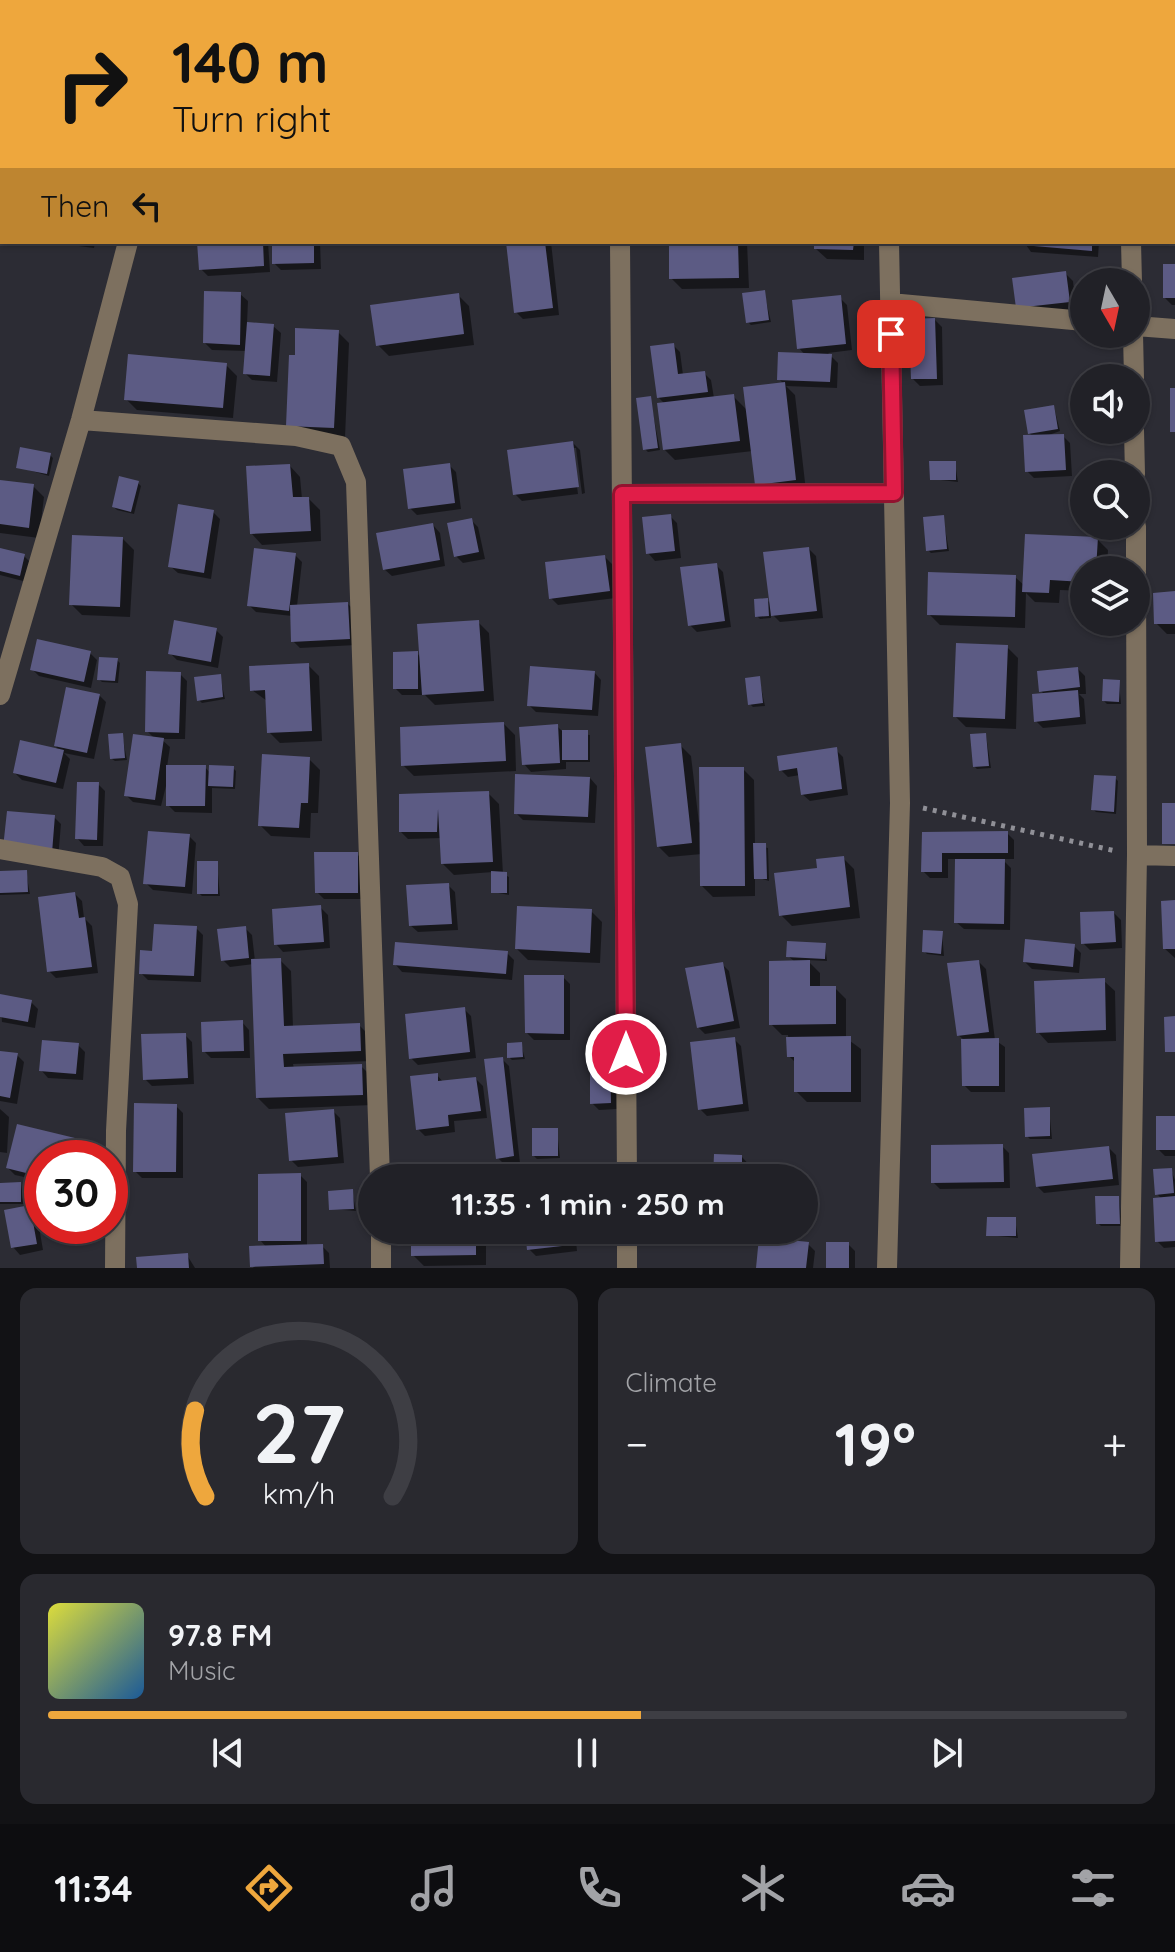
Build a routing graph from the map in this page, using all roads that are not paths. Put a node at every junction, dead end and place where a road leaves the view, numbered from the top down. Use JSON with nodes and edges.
{"nodes":[{"id":1,"x":127,"y":244,"type":"edge"},
{"id":2,"x":620,"y":244,"type":"edge"},
{"id":3,"x":889,"y":244,"type":"edge"},
{"id":4,"x":1131,"y":244,"type":"edge"},
{"id":5,"x":1132,"y":268,"type":"edge"},
{"id":6,"x":890,"y":303,"type":"junction"},
{"id":7,"x":1070,"y":320,"type":"edge"},
{"id":8,"x":1150,"y":327,"type":"edge"},
{"id":9,"x":1175,"y":329,"type":"edge"},
{"id":10,"x":81,"y":420,"type":"junction"},
{"id":11,"x":894,"y":493,"type":"junction"},
{"id":12,"x":622,"y":494,"type":"junction"},
{"id":13,"x":1136,"y":636,"type":"edge"},
{"id":14,"x":0,"y":695,"type":"edge"},
{"id":15,"x":0,"y":849,"type":"edge"},
{"id":16,"x":1137,"y":855,"type":"junction"},
{"id":17,"x":1175,"y":856,"type":"edge"},
{"id":18,"x":380,"y":1164,"type":"edge"},
{"id":19,"x":627,"y":1164,"type":"edge"},
{"id":20,"x":381,"y":1244,"type":"edge"},
{"id":21,"x":627,"y":1244,"type":"edge"},
{"id":22,"x":115,"y":1268,"type":"edge"},
{"id":23,"x":381,"y":1268,"type":"edge"},
{"id":24,"x":627,"y":1268,"type":"edge"},
{"id":25,"x":887,"y":1268,"type":"edge"},
{"id":26,"x":1130,"y":1268,"type":"edge"}],
"edges":[{"from":1,"to":10,"type":"street"},
{"from":2,"to":12,"type":"street"},
{"from":3,"to":6,"type":"street"},
{"from":4,"to":5,"type":"street"},
{"from":6,"to":7,"type":"street"},
{"from":6,"to":11,"type":"street"},
{"from":8,"to":9,"type":"street"},
{"from":10,"to":14,"type":"street"},
{"from":10,"to":18,"type":"street"},
{"from":11,"to":12,"type":"street"},
{"from":11,"to":25,"type":"street"},
{"from":12,"to":19,"type":"street"},
{"from":13,"to":16,"type":"street"},
{"from":15,"to":22,"type":"street"},
{"from":16,"to":17,"type":"street"},
{"from":16,"to":26,"type":"street"},
{"from":20,"to":23,"type":"street"},
{"from":21,"to":24,"type":"street"}]}
